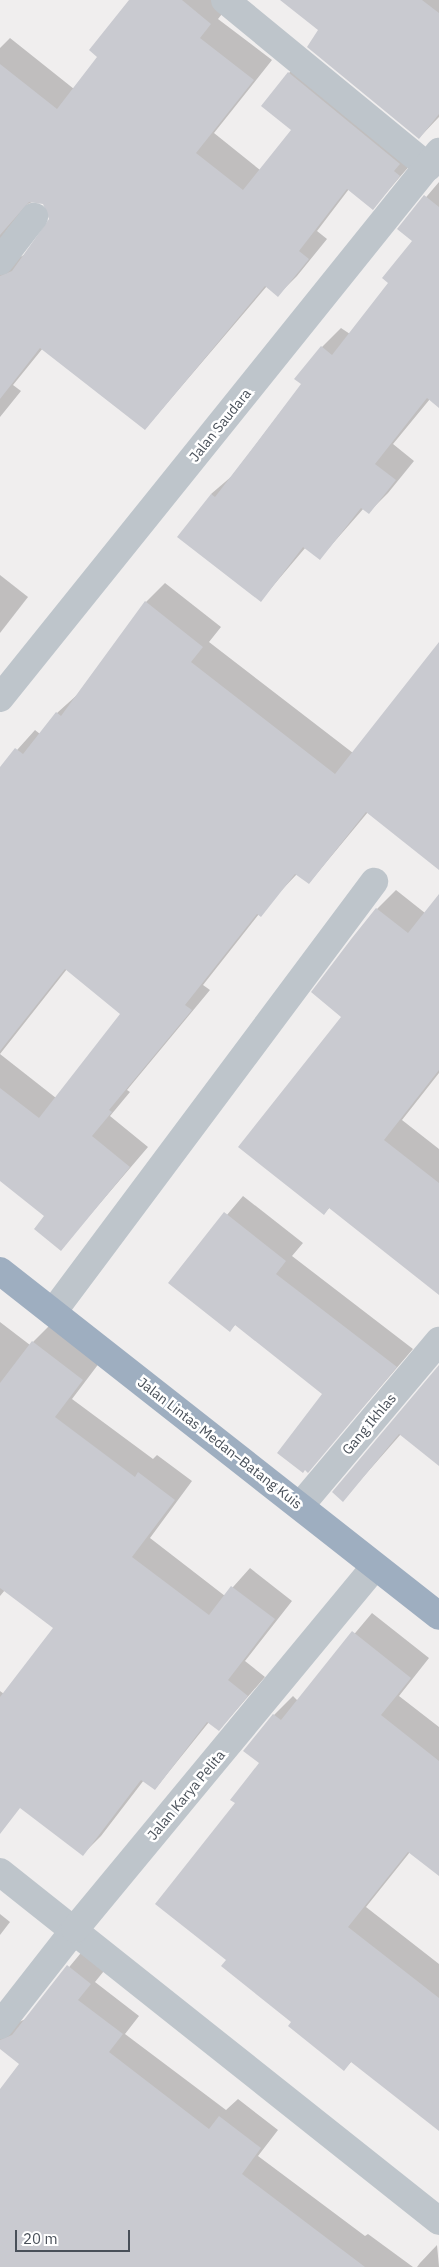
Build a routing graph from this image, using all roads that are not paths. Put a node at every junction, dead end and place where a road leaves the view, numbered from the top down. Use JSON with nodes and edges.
{"nodes":[{"id":1,"x":225,"y":0,"type":"edge"},
{"id":2,"x":433,"y":159,"type":"edge"},
{"id":3,"x":34,"y":217,"type":"dead end"},
{"id":4,"x":0,"y":261,"type":"edge"},
{"id":5,"x":0,"y":698,"type":"edge"},
{"id":6,"x":374,"y":882,"type":"dead end"},
{"id":7,"x":0,"y":1271,"type":"edge"},
{"id":8,"x":53,"y":1312,"type":"junction"},
{"id":9,"x":439,"y":1341,"type":"edge"},
{"id":10,"x":300,"y":1506,"type":"junction"},
{"id":11,"x":375,"y":1567,"type":"junction"},
{"id":12,"x":439,"y":1616,"type":"edge"},
{"id":13,"x":0,"y":1872,"type":"edge"},
{"id":14,"x":75,"y":1930,"type":"junction"},
{"id":15,"x":0,"y":2025,"type":"edge"},
{"id":16,"x":439,"y":2221,"type":"edge"}],
"edges":[{"from":1,"to":2,"type":"street"},
{"from":2,"to":5,"type":"street","name":"Jalan Saudara"},
{"from":3,"to":4,"type":"street"},
{"from":6,"to":8,"type":"street"},
{"from":7,"to":8,"type":"highway","name":"Jalan Lintas Medan–Batang Kuis"},
{"from":8,"to":10,"type":"highway","name":"Jalan Lintas Medan–Batang Kuis"},
{"from":9,"to":10,"type":"street","name":"Gang Ikhlas"},
{"from":10,"to":11,"type":"highway","name":"Jalan Lintas Medan–Batang Kuis"},
{"from":11,"to":12,"type":"highway","name":"Jalan Lintas Medan–Batang Kuis"},
{"from":11,"to":14,"type":"street","name":"Jalan Karya Pelita"},
{"from":13,"to":14,"type":"street"},
{"from":14,"to":15,"type":"street","name":"Jalan Karya Pelita"},
{"from":14,"to":16,"type":"street"}]}
